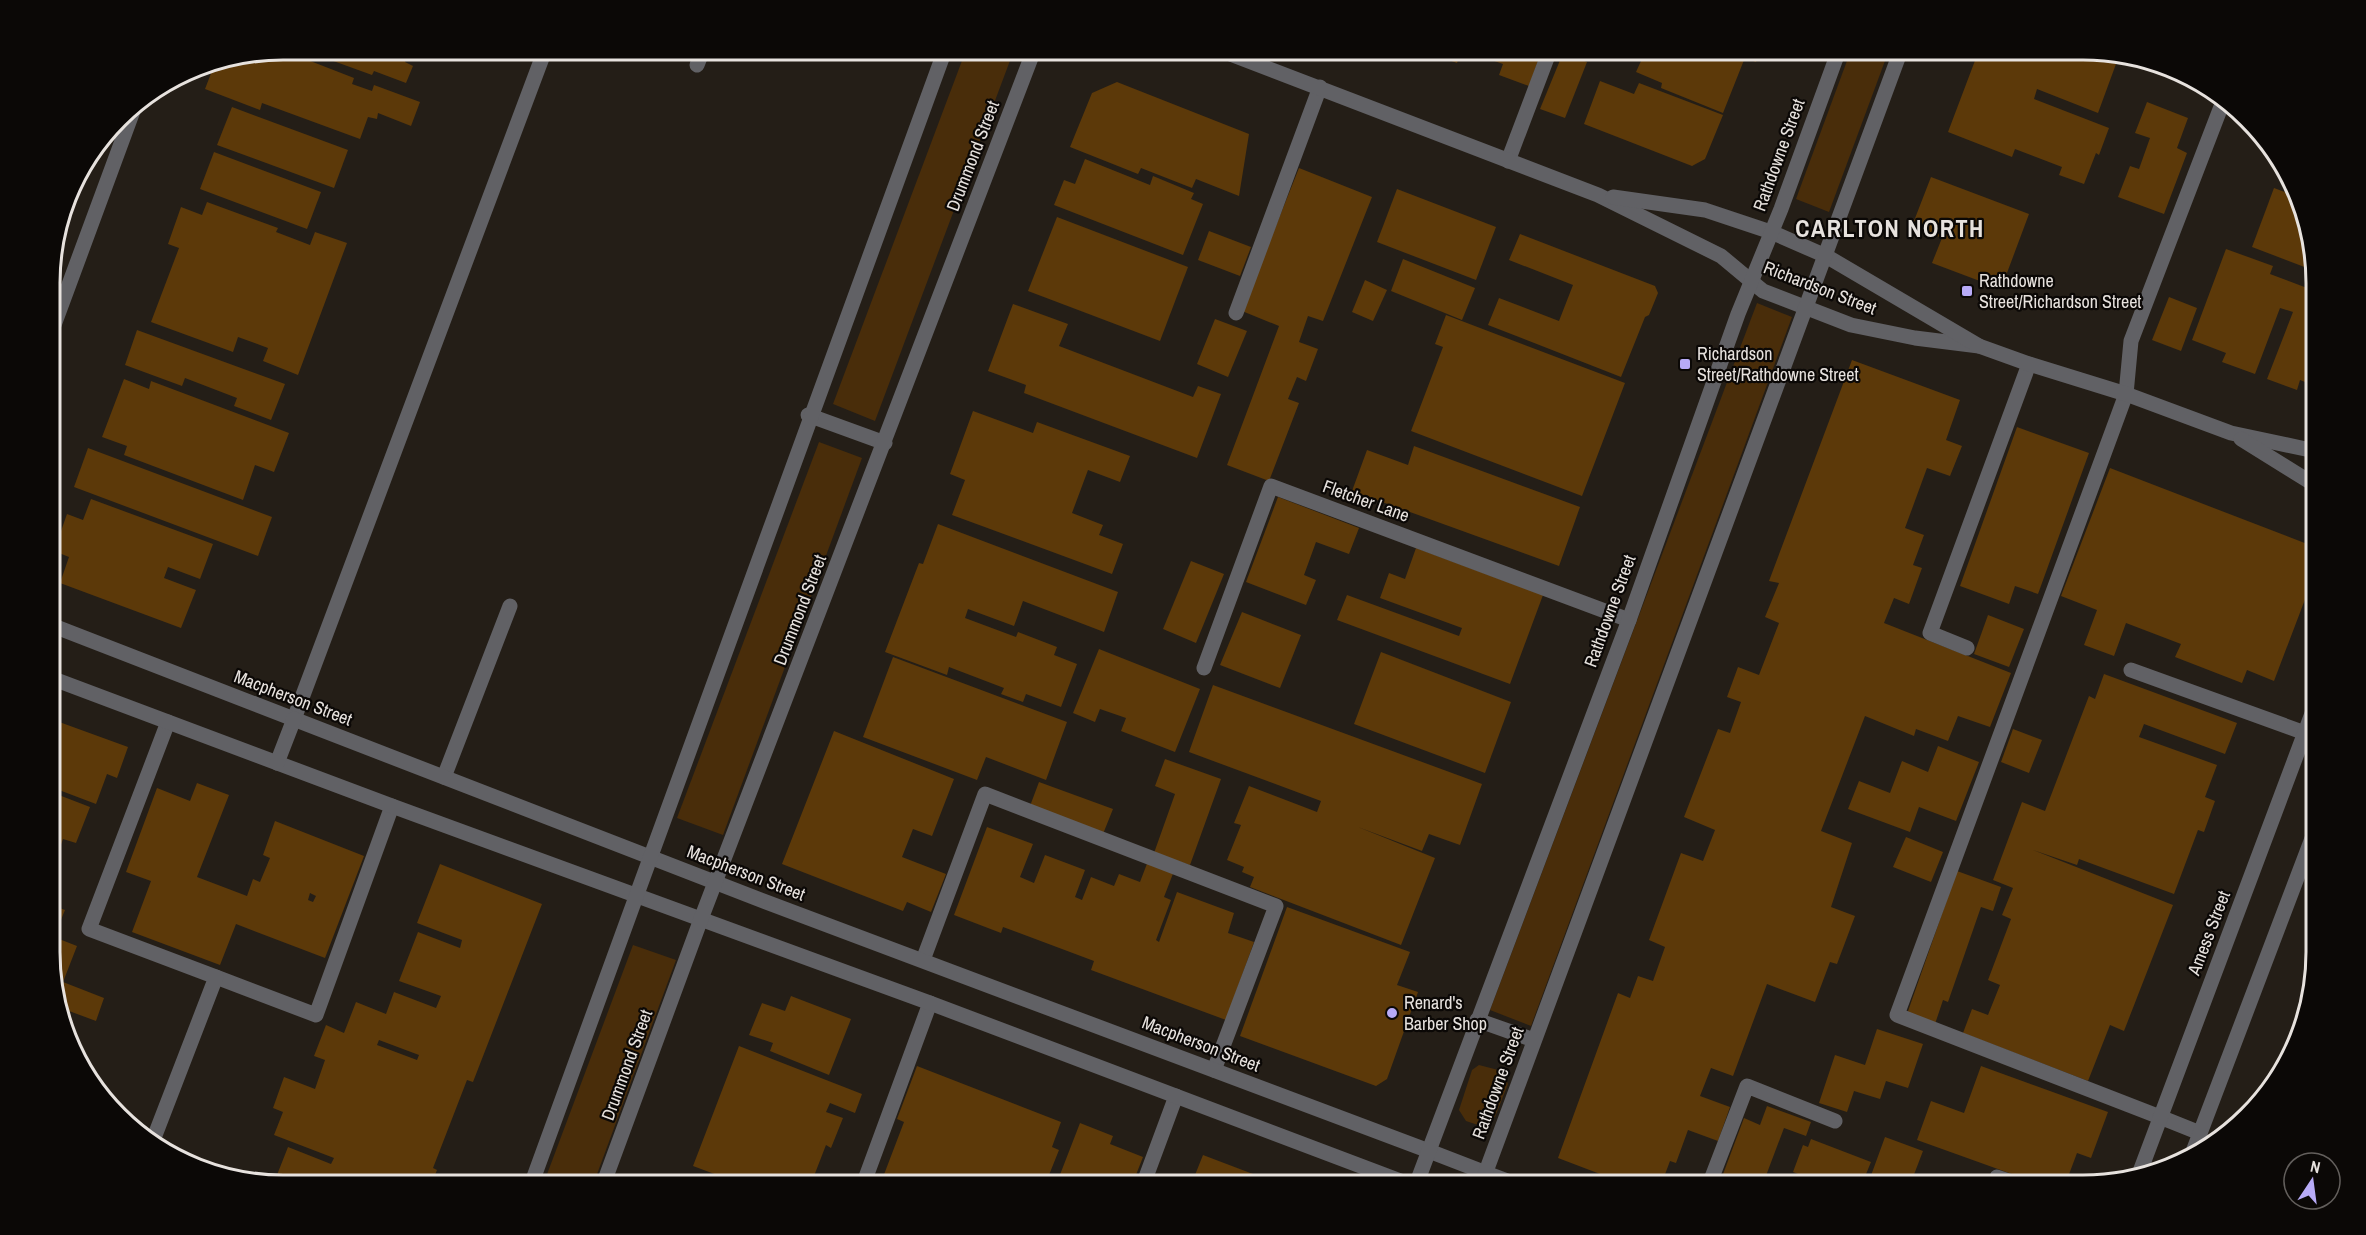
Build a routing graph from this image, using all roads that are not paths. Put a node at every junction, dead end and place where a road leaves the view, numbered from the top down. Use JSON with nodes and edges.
{"nodes":[{"id":1,"x":541,"y":60,"type":"edge"},
{"id":2,"x":699,"y":60,"type":"edge"},
{"id":3,"x":941,"y":60,"type":"edge"},
{"id":4,"x":1030,"y":60,"type":"edge"},
{"id":5,"x":1247,"y":60,"type":"edge"},
{"id":6,"x":1546,"y":60,"type":"edge"},
{"id":7,"x":1835,"y":60,"type":"edge"},
{"id":8,"x":1897,"y":60,"type":"edge"},
{"id":9,"x":697,"y":65,"type":"dead end"},
{"id":10,"x":1320,"y":87,"type":"junction"},
{"id":11,"x":2221,"y":107,"type":"edge"},
{"id":12,"x":129,"y":121,"type":"edge"},
{"id":13,"x":1508,"y":161,"type":"junction"},
{"id":14,"x":1598,"y":195,"type":"junction"},
{"id":15,"x":1771,"y":232,"type":"junction"},
{"id":16,"x":1826,"y":256,"type":"junction"},
{"id":17,"x":1750,"y":283,"type":"junction"},
{"id":18,"x":1807,"y":308,"type":"junction"},
{"id":19,"x":60,"y":309,"type":"edge"},
{"id":20,"x":1236,"y":313,"type":"dead end"},
{"id":21,"x":1979,"y":345,"type":"junction"},
{"id":22,"x":2029,"y":364,"type":"junction"},
{"id":23,"x":2126,"y":394,"type":"junction"},
{"id":24,"x":808,"y":415,"type":"junction"},
{"id":25,"x":2231,"y":433,"type":"junction"},
{"id":26,"x":885,"y":444,"type":"junction"},
{"id":27,"x":2306,"y":449,"type":"edge"},
{"id":28,"x":2306,"y":479,"type":"edge"},
{"id":29,"x":510,"y":606,"type":"dead end"},
{"id":30,"x":1629,"y":620,"type":"junction"},
{"id":31,"x":60,"y":628,"type":"edge"},
{"id":32,"x":1967,"y":648,"type":"dead end"},
{"id":33,"x":1204,"y":668,"type":"dead end"},
{"id":34,"x":2131,"y":670,"type":"dead end"},
{"id":35,"x":60,"y":681,"type":"edge"},
{"id":36,"x":294,"y":719,"type":"junction"},
{"id":37,"x":168,"y":722,"type":"junction"},
{"id":38,"x":2306,"y":734,"type":"edge"},
{"id":39,"x":2306,"y":745,"type":"edge"},
{"id":40,"x":277,"y":763,"type":"junction"},
{"id":41,"x":444,"y":777,"type":"junction"},
{"id":42,"x":392,"y":806,"type":"junction"},
{"id":43,"x":2306,"y":854,"type":"edge"},
{"id":44,"x":652,"y":857,"type":"junction"},
{"id":45,"x":716,"y":882,"type":"junction"},
{"id":46,"x":637,"y":896,"type":"junction"},
{"id":47,"x":701,"y":919,"type":"junction"},
{"id":48,"x":923,"y":960,"type":"junction"},
{"id":49,"x":216,"y":977,"type":"junction"},
{"id":50,"x":930,"y":1003,"type":"junction"},
{"id":51,"x":1477,"y":1020,"type":"junction"},
{"id":52,"x":1534,"y":1040,"type":"junction"},
{"id":53,"x":1214,"y":1070,"type":"junction"},
{"id":54,"x":1176,"y":1096,"type":"junction"},
{"id":55,"x":2160,"y":1117,"type":"junction"},
{"id":56,"x":1835,"y":1121,"type":"dead end"},
{"id":57,"x":2200,"y":1133,"type":"junction"},
{"id":58,"x":155,"y":1135,"type":"edge"},
{"id":59,"x":2196,"y":1144,"type":"edge"},
{"id":60,"x":1429,"y":1152,"type":"junction"},
{"id":61,"x":2142,"y":1167,"type":"edge"},
{"id":62,"x":535,"y":1175,"type":"edge"},
{"id":63,"x":607,"y":1175,"type":"edge"},
{"id":64,"x":867,"y":1175,"type":"edge"},
{"id":65,"x":1147,"y":1175,"type":"edge"},
{"id":66,"x":1385,"y":1175,"type":"edge"},
{"id":67,"x":1420,"y":1175,"type":"edge"},
{"id":68,"x":1475,"y":1175,"type":"edge"},
{"id":69,"x":1484,"y":1175,"type":"edge"},
{"id":70,"x":1713,"y":1175,"type":"edge"}],
"edges":[{"from":1,"to":36,"type":"street"},
{"from":2,"to":9,"type":"street"},
{"from":3,"to":24,"type":"street"},
{"from":4,"to":26,"type":"street","name":"Drummond Street"},
{"from":5,"to":10,"type":"street","name":"Richardson Street"},
{"from":6,"to":13,"type":"street"},
{"from":7,"to":15,"type":"street","name":"Rathdowne Street"},
{"from":8,"to":16,"type":"street","name":"Rathdowne Street"},
{"from":10,"to":13,"type":"street","name":"Richardson Street"},
{"from":10,"to":20,"type":"street"},
{"from":11,"to":23,"type":"street"},
{"from":12,"to":19,"type":"street"},
{"from":13,"to":14,"type":"street","name":"Richardson Street"},
{"from":14,"to":15,"type":"street","name":"Richardson Street"},
{"from":14,"to":17,"type":"street","name":"Richardson Street"},
{"from":15,"to":16,"type":"street","name":"Richardson Street"},
{"from":15,"to":17,"type":"street","name":"Rathdowne Street"},
{"from":16,"to":18,"type":"street","name":"Rathdowne Street"},
{"from":16,"to":21,"type":"street","name":"Richardson Street"},
{"from":17,"to":18,"type":"street","name":"Richardson Street"},
{"from":17,"to":30,"type":"street","name":"Rathdowne Street"},
{"from":18,"to":21,"type":"street","name":"Richardson Street"},
{"from":18,"to":52,"type":"street","name":"Rathdowne Street"},
{"from":21,"to":22,"type":"street","name":"Richardson Street"},
{"from":22,"to":23,"type":"street","name":"Richardson Street"},
{"from":22,"to":32,"type":"street"},
{"from":23,"to":25,"type":"street","name":"Richardson Street"},
{"from":23,"to":55,"type":"street"},
{"from":24,"to":26,"type":"street"},
{"from":24,"to":44,"type":"street"},
{"from":25,"to":27,"type":"street","name":"Richardson Street"},
{"from":25,"to":28,"type":"street","name":"Richardson Street"},
{"from":26,"to":45,"type":"street","name":"Drummond Street"},
{"from":29,"to":41,"type":"street"},
{"from":30,"to":33,"type":"street","name":"Fletcher Lane"},
{"from":30,"to":51,"type":"street","name":"Rathdowne Street"},
{"from":31,"to":36,"type":"street","name":"Macpherson Street"},
{"from":34,"to":38,"type":"street"},
{"from":35,"to":37,"type":"street"},
{"from":36,"to":40,"type":"street"},
{"from":36,"to":41,"type":"street","name":"Macpherson Street"},
{"from":37,"to":40,"type":"street"},
{"from":37,"to":49,"type":"street"},
{"from":39,"to":55,"type":"street","name":"Amess Street"},
{"from":40,"to":42,"type":"street"},
{"from":41,"to":44,"type":"street","name":"Macpherson Street"},
{"from":42,"to":46,"type":"street"},
{"from":42,"to":49,"type":"street"},
{"from":43,"to":57,"type":"street"},
{"from":44,"to":45,"type":"street","name":"Macpherson Street"},
{"from":44,"to":46,"type":"street"},
{"from":45,"to":47,"type":"street","name":"Drummond Street"},
{"from":45,"to":48,"type":"street","name":"Macpherson Street"},
{"from":46,"to":47,"type":"street"},
{"from":46,"to":62,"type":"street"},
{"from":47,"to":50,"type":"street"},
{"from":47,"to":63,"type":"street","name":"Drummond Street"},
{"from":48,"to":53,"type":"street","name":"Macpherson Street"},
{"from":48,"to":53,"type":"street"},
{"from":49,"to":58,"type":"street"},
{"from":50,"to":54,"type":"street"},
{"from":50,"to":64,"type":"street"},
{"from":51,"to":52,"type":"street"},
{"from":51,"to":60,"type":"street","name":"Rathdowne Street"},
{"from":52,"to":69,"type":"street","name":"Rathdowne Street"},
{"from":53,"to":60,"type":"street","name":"Macpherson Street"},
{"from":54,"to":65,"type":"street"},
{"from":54,"to":66,"type":"street"},
{"from":55,"to":57,"type":"street"},
{"from":55,"to":61,"type":"street","name":"Amess Street"},
{"from":56,"to":70,"type":"street"},
{"from":57,"to":59,"type":"street"},
{"from":60,"to":67,"type":"street","name":"Rathdowne Street"},
{"from":60,"to":68,"type":"street","name":"Macpherson Street"}]}
